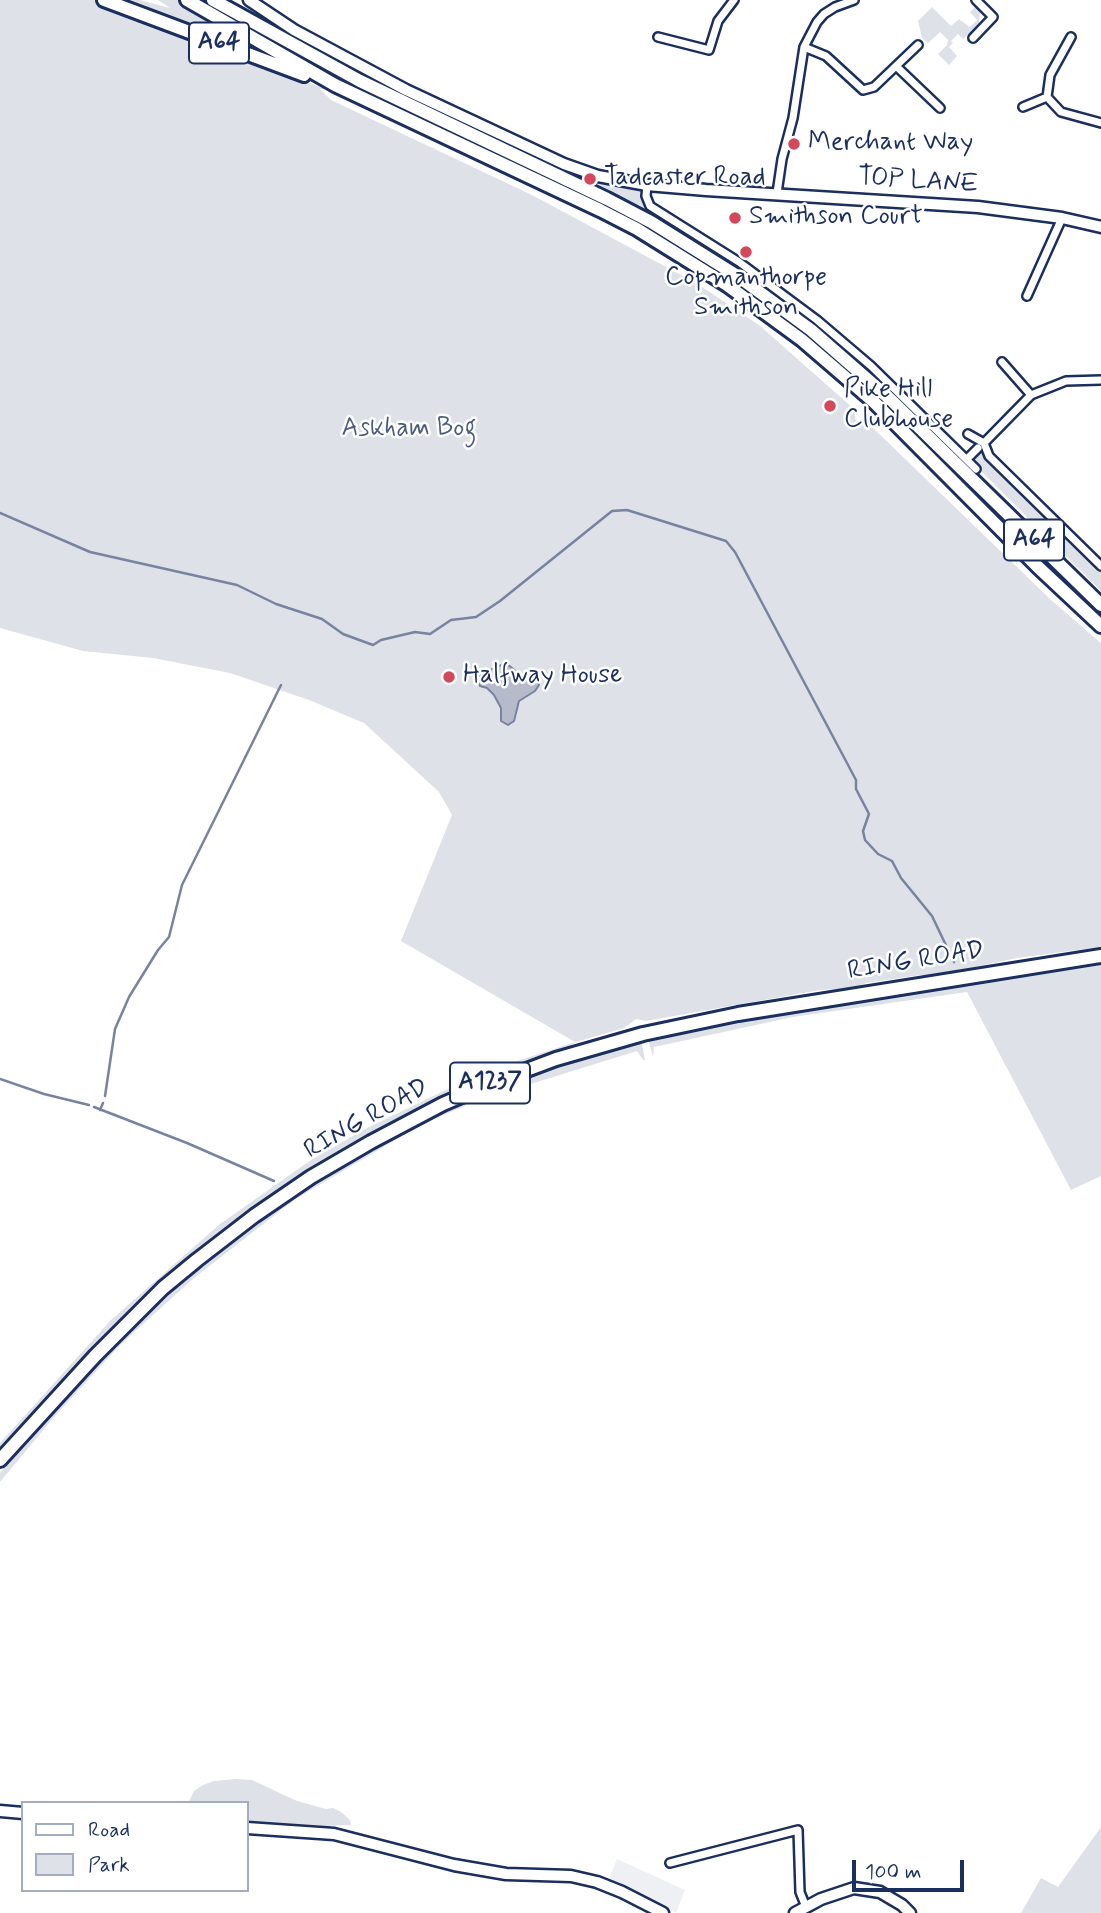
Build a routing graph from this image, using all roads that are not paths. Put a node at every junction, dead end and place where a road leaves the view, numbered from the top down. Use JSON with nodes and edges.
{"nodes":[{"id":1,"x":104,"y":0,"type":"edge"},
{"id":2,"x":187,"y":0,"type":"edge"},
{"id":3,"x":213,"y":0,"type":"edge"},
{"id":4,"x":249,"y":0,"type":"edge"},
{"id":5,"x":734,"y":0,"type":"edge"},
{"id":6,"x":855,"y":0,"type":"edge"},
{"id":7,"x":976,"y":0,"type":"edge"},
{"id":8,"x":833,"y":3,"type":"edge"},
{"id":9,"x":657,"y":37,"type":"dead end"},
{"id":10,"x":1071,"y":37,"type":"dead end"},
{"id":11,"x":973,"y":38,"type":"dead end"},
{"id":12,"x":918,"y":45,"type":"dead end"},
{"id":13,"x":804,"y":47,"type":"junction"},
{"id":14,"x":709,"y":50,"type":"junction"},
{"id":15,"x":707,"y":59,"type":"dead end"},
{"id":16,"x":896,"y":66,"type":"junction"},
{"id":17,"x":335,"y":85,"type":"junction"},
{"id":18,"x":1047,"y":97,"type":"junction"},
{"id":19,"x":1023,"y":107,"type":"dead end"},
{"id":20,"x":940,"y":108,"type":"dead end"},
{"id":21,"x":1101,"y":122,"type":"edge"},
{"id":22,"x":647,"y":185,"type":"junction"},
{"id":23,"x":777,"y":193,"type":"junction"},
{"id":24,"x":1062,"y":218,"type":"junction"},
{"id":25,"x":1101,"y":227,"type":"edge"},
{"id":26,"x":1039,"y":294,"type":"dead end"},
{"id":27,"x":1002,"y":362,"type":"dead end"},
{"id":28,"x":1101,"y":380,"type":"edge"},
{"id":29,"x":1031,"y":394,"type":"junction"},
{"id":30,"x":968,"y":434,"type":"dead end"},
{"id":31,"x":981,"y":446,"type":"junction"},
{"id":32,"x":967,"y":459,"type":"junction"},
{"id":33,"x":976,"y":469,"type":"dead end"},
{"id":34,"x":1101,"y":566,"type":"edge"},
{"id":35,"x":1101,"y":605,"type":"edge"},
{"id":36,"x":1101,"y":626,"type":"edge"},
{"id":37,"x":1101,"y":956,"type":"edge"},
{"id":38,"x":0,"y":1460,"type":"edge"},
{"id":39,"x":0,"y":1811,"type":"edge"},
{"id":40,"x":21,"y":1813,"type":"edge"},
{"id":41,"x":248,"y":1828,"type":"edge"},
{"id":42,"x":670,"y":1863,"type":"dead end"},
{"id":43,"x":806,"y":1907,"type":"junction"},
{"id":44,"x":663,"y":1913,"type":"edge"},
{"id":45,"x":796,"y":1913,"type":"edge"},
{"id":46,"x":910,"y":1913,"type":"edge"}],
"edges":[{"from":1,"to":17,"type":"highway","number":"A64"},
{"from":2,"to":17,"type":"highway","number":"A64"},
{"from":3,"to":35,"type":"highway","number":"A64"},
{"from":4,"to":22,"type":"street"},
{"from":5,"to":14,"type":"street"},
{"from":6,"to":8,"type":"street"},
{"from":7,"to":11,"type":"street"},
{"from":8,"to":13,"type":"street"},
{"from":9,"to":14,"type":"street"},
{"from":10,"to":18,"type":"street"},
{"from":12,"to":16,"type":"street"},
{"from":13,"to":16,"type":"street"},
{"from":13,"to":23,"type":"street"},
{"from":14,"to":15,"type":"street"},
{"from":16,"to":20,"type":"street"},
{"from":17,"to":36,"type":"highway","number":"A64"},
{"from":18,"to":19,"type":"street"},
{"from":18,"to":21,"type":"street"},
{"from":22,"to":23,"type":"street","name":"TOP LANE"},
{"from":22,"to":32,"type":"street"},
{"from":23,"to":24,"type":"street","name":"TOP LANE"},
{"from":24,"to":25,"type":"street","name":"TOP LANE"},
{"from":24,"to":26,"type":"street"},
{"from":27,"to":29,"type":"street"},
{"from":28,"to":29,"type":"street"},
{"from":29,"to":31,"type":"street"},
{"from":30,"to":31,"type":"street"},
{"from":31,"to":32,"type":"street"},
{"from":31,"to":34,"type":"street"},
{"from":32,"to":33,"type":"street"},
{"from":37,"to":38,"type":"highway","name":"RING ROAD","number":"A1237"},
{"from":39,"to":40,"type":"street"},
{"from":41,"to":44,"type":"street"},
{"from":42,"to":43,"type":"street"},
{"from":43,"to":45,"type":"street"},
{"from":43,"to":46,"type":"street"}]}
